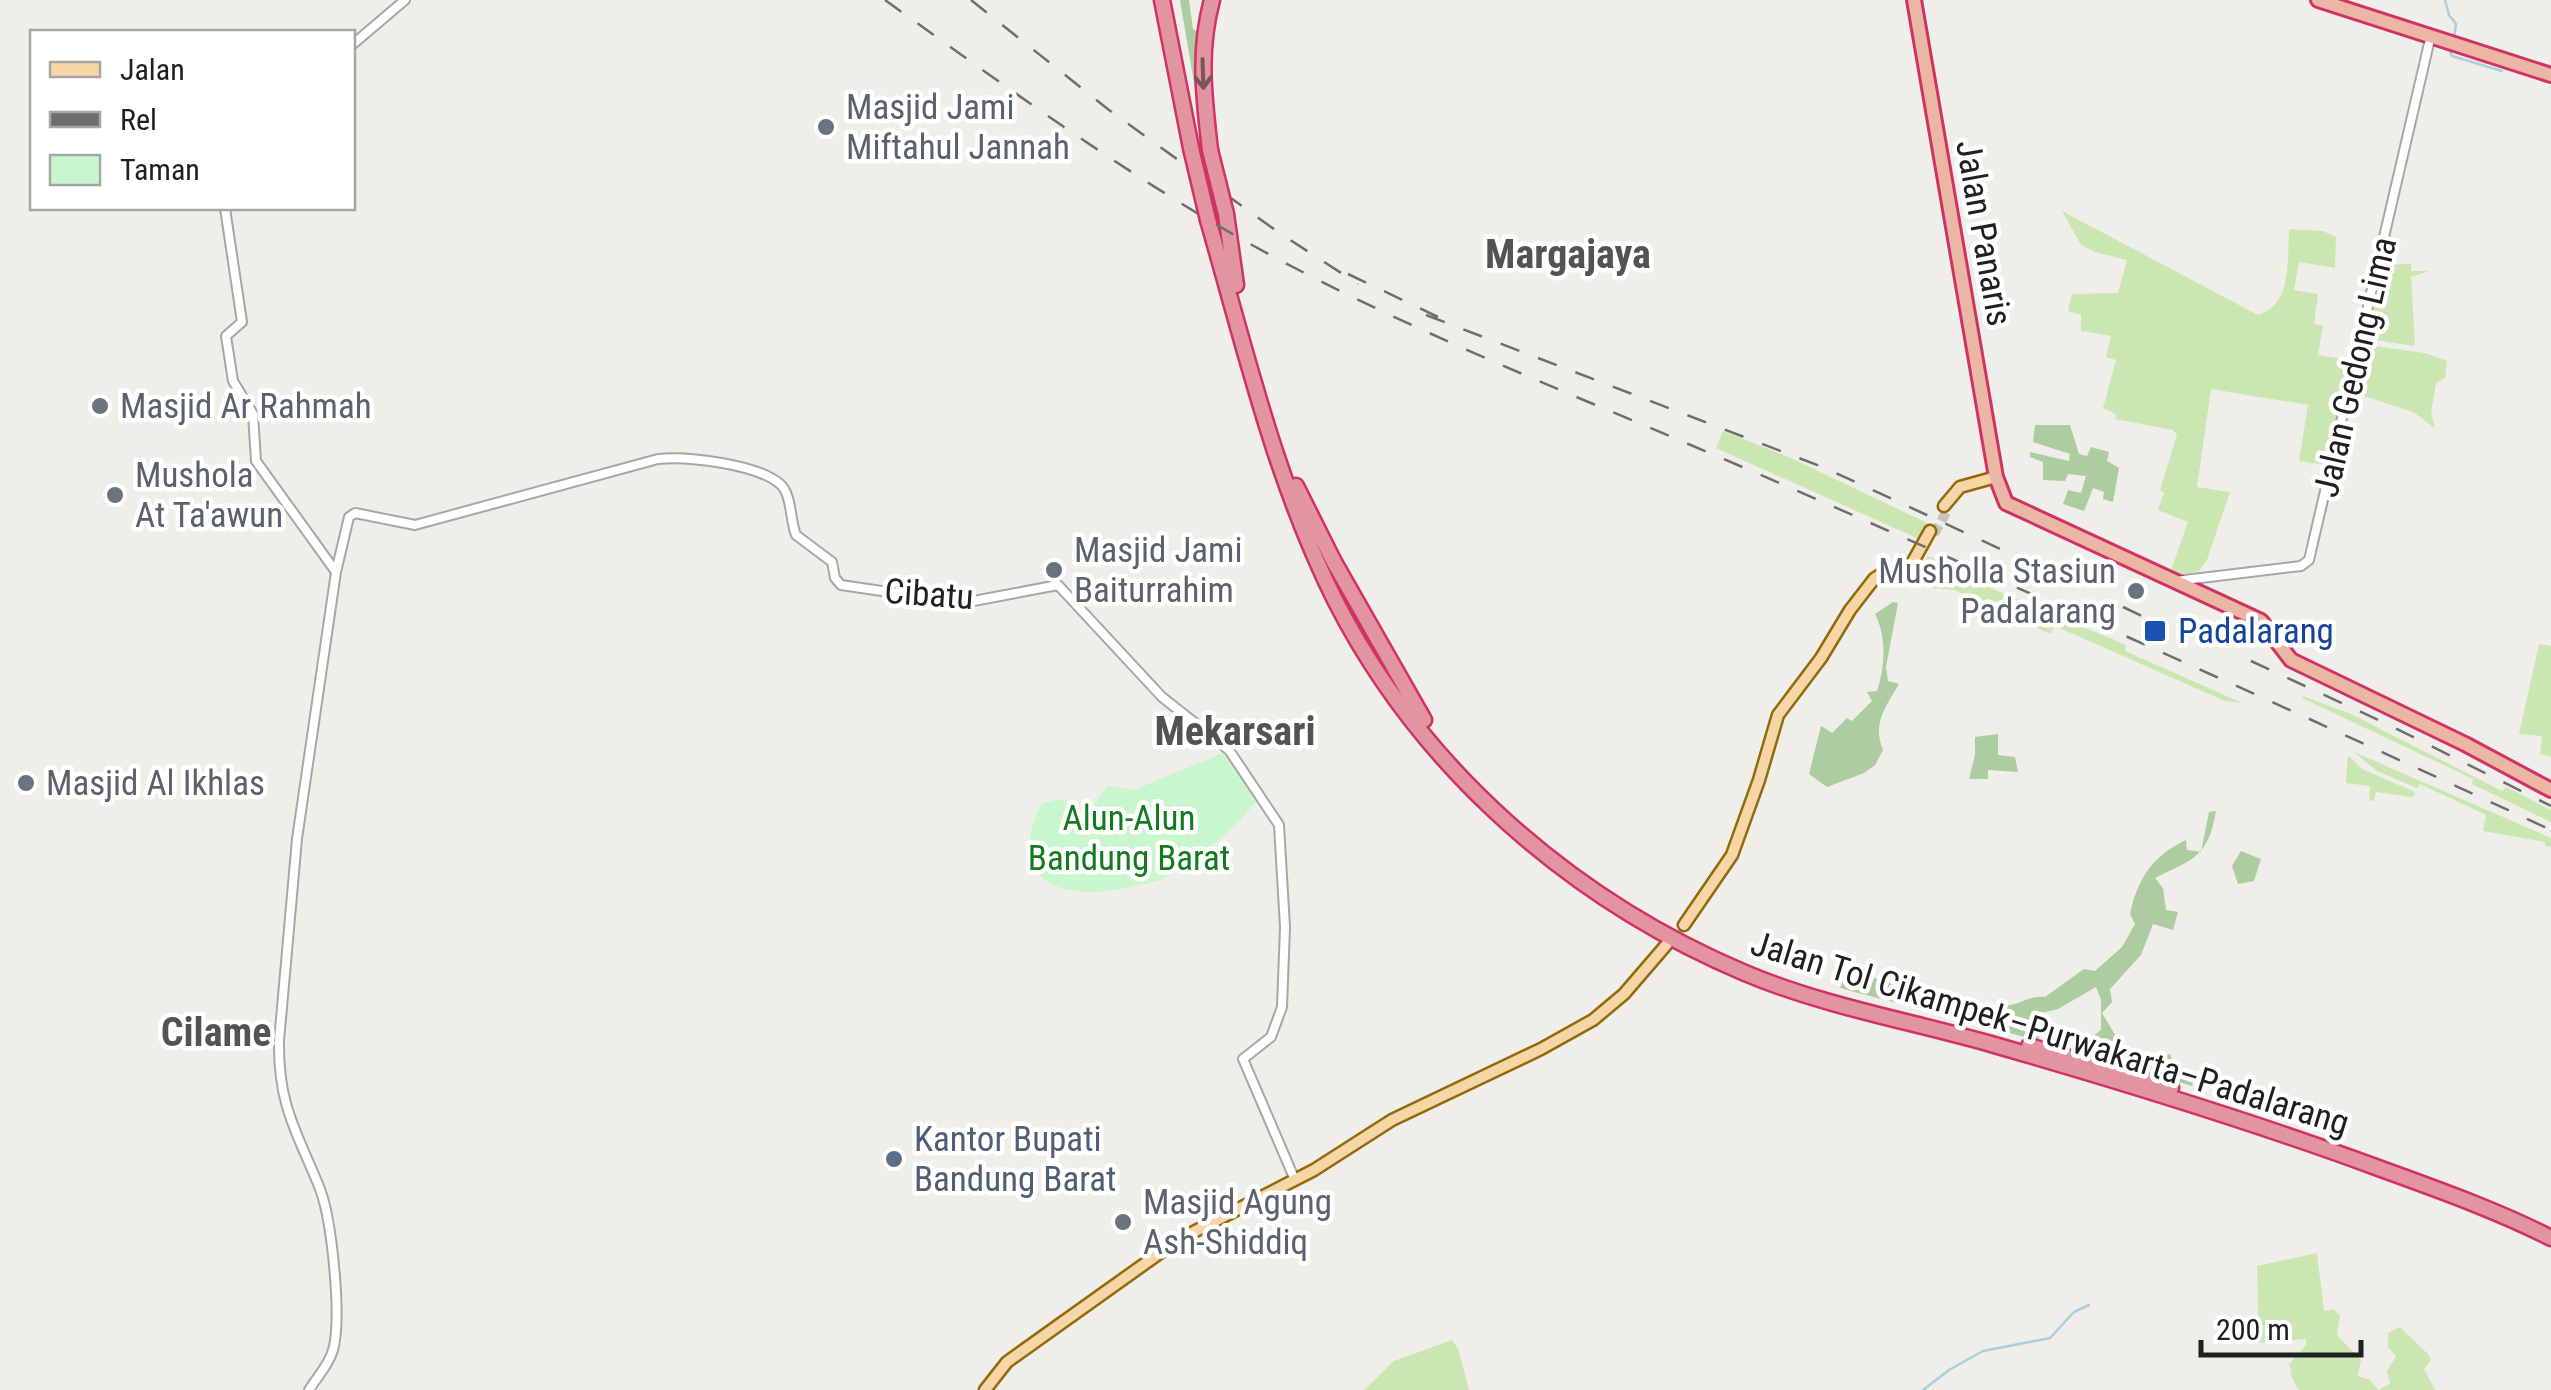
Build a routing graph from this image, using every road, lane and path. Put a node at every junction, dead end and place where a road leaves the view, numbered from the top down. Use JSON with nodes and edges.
{"nodes":[{"id":1,"x":405,"y":0,"type":"edge"},
{"id":2,"x":1162,"y":0,"type":"edge"},
{"id":3,"x":1171,"y":0,"type":"edge"},
{"id":4,"x":1212,"y":0,"type":"edge"},
{"id":5,"x":1914,"y":0,"type":"edge"},
{"id":6,"x":2303,"y":0,"type":"edge"},
{"id":7,"x":2318,"y":0,"type":"edge"},
{"id":8,"x":2430,"y":39,"type":"junction"},
{"id":9,"x":355,"y":42,"type":"edge"},
{"id":10,"x":2461,"y":46,"type":"junction"},
{"id":11,"x":2551,"y":75,"type":"edge"},
{"id":12,"x":1200,"y":148,"type":"junction"},
{"id":13,"x":225,"y":210,"type":"edge"},
{"id":14,"x":1217,"y":217,"type":"junction"},
{"id":15,"x":1996,"y":476,"type":"junction"},
{"id":16,"x":1946,"y":508,"type":"tunnel mouth"},
{"id":17,"x":1932,"y":532,"type":"tunnel mouth"},
{"id":18,"x":336,"y":572,"type":"junction"},
{"id":19,"x":2175,"y":581,"type":"junction"},
{"id":20,"x":2551,"y":790,"type":"edge"},
{"id":21,"x":1684,"y":925,"type":"dead end"},
{"id":22,"x":1667,"y":944,"type":"dead end"},
{"id":23,"x":1295,"y":1180,"type":"junction"},
{"id":24,"x":2551,"y":1229,"type":"edge"},
{"id":25,"x":2551,"y":1238,"type":"edge"},
{"id":26,"x":309,"y":1390,"type":"edge"},
{"id":27,"x":985,"y":1390,"type":"edge"}],
"edges":[{"from":1,"to":9,"type":"street"},
{"from":2,"to":12,"type":"highway","name":"Jalan Tol Cikampek–Purwakarta–Padalarang"},
{"from":3,"to":12,"type":"highway","name":"Jalan Tol Cikampek–Purwakarta–Padalarang"},
{"from":4,"to":12,"type":"highway","one_way":true},
{"from":5,"to":15,"type":"highway","name":"Jalan Panaris"},
{"from":6,"to":8,"type":"highway"},
{"from":7,"to":10,"type":"highway"},
{"from":8,"to":10,"type":"highway"},
{"from":8,"to":19,"type":"street","name":"Jalan Gedong Lima"},
{"from":10,"to":11,"type":"highway"},
{"from":12,"to":14,"type":"highway","name":"Jalan Tol Cikampek–Purwakarta–Padalarang"},
{"from":13,"to":18,"type":"street"},
{"from":14,"to":24,"type":"highway","name":"Jalan Tol Cikampek–Purwakarta–Padalarang"},
{"from":14,"to":25,"type":"highway","name":"Jalan Tol Cikampek–Purwakarta–Padalarang"},
{"from":15,"to":16,"type":"main road"},
{"from":15,"to":19,"type":"highway"},
{"from":17,"to":21,"type":"main road"},
{"from":18,"to":23,"type":"street","name":"Cibatu"},
{"from":18,"to":26,"type":"street"},
{"from":19,"to":20,"type":"highway"},
{"from":22,"to":23,"type":"main road"},
{"from":23,"to":27,"type":"main road"}]}
